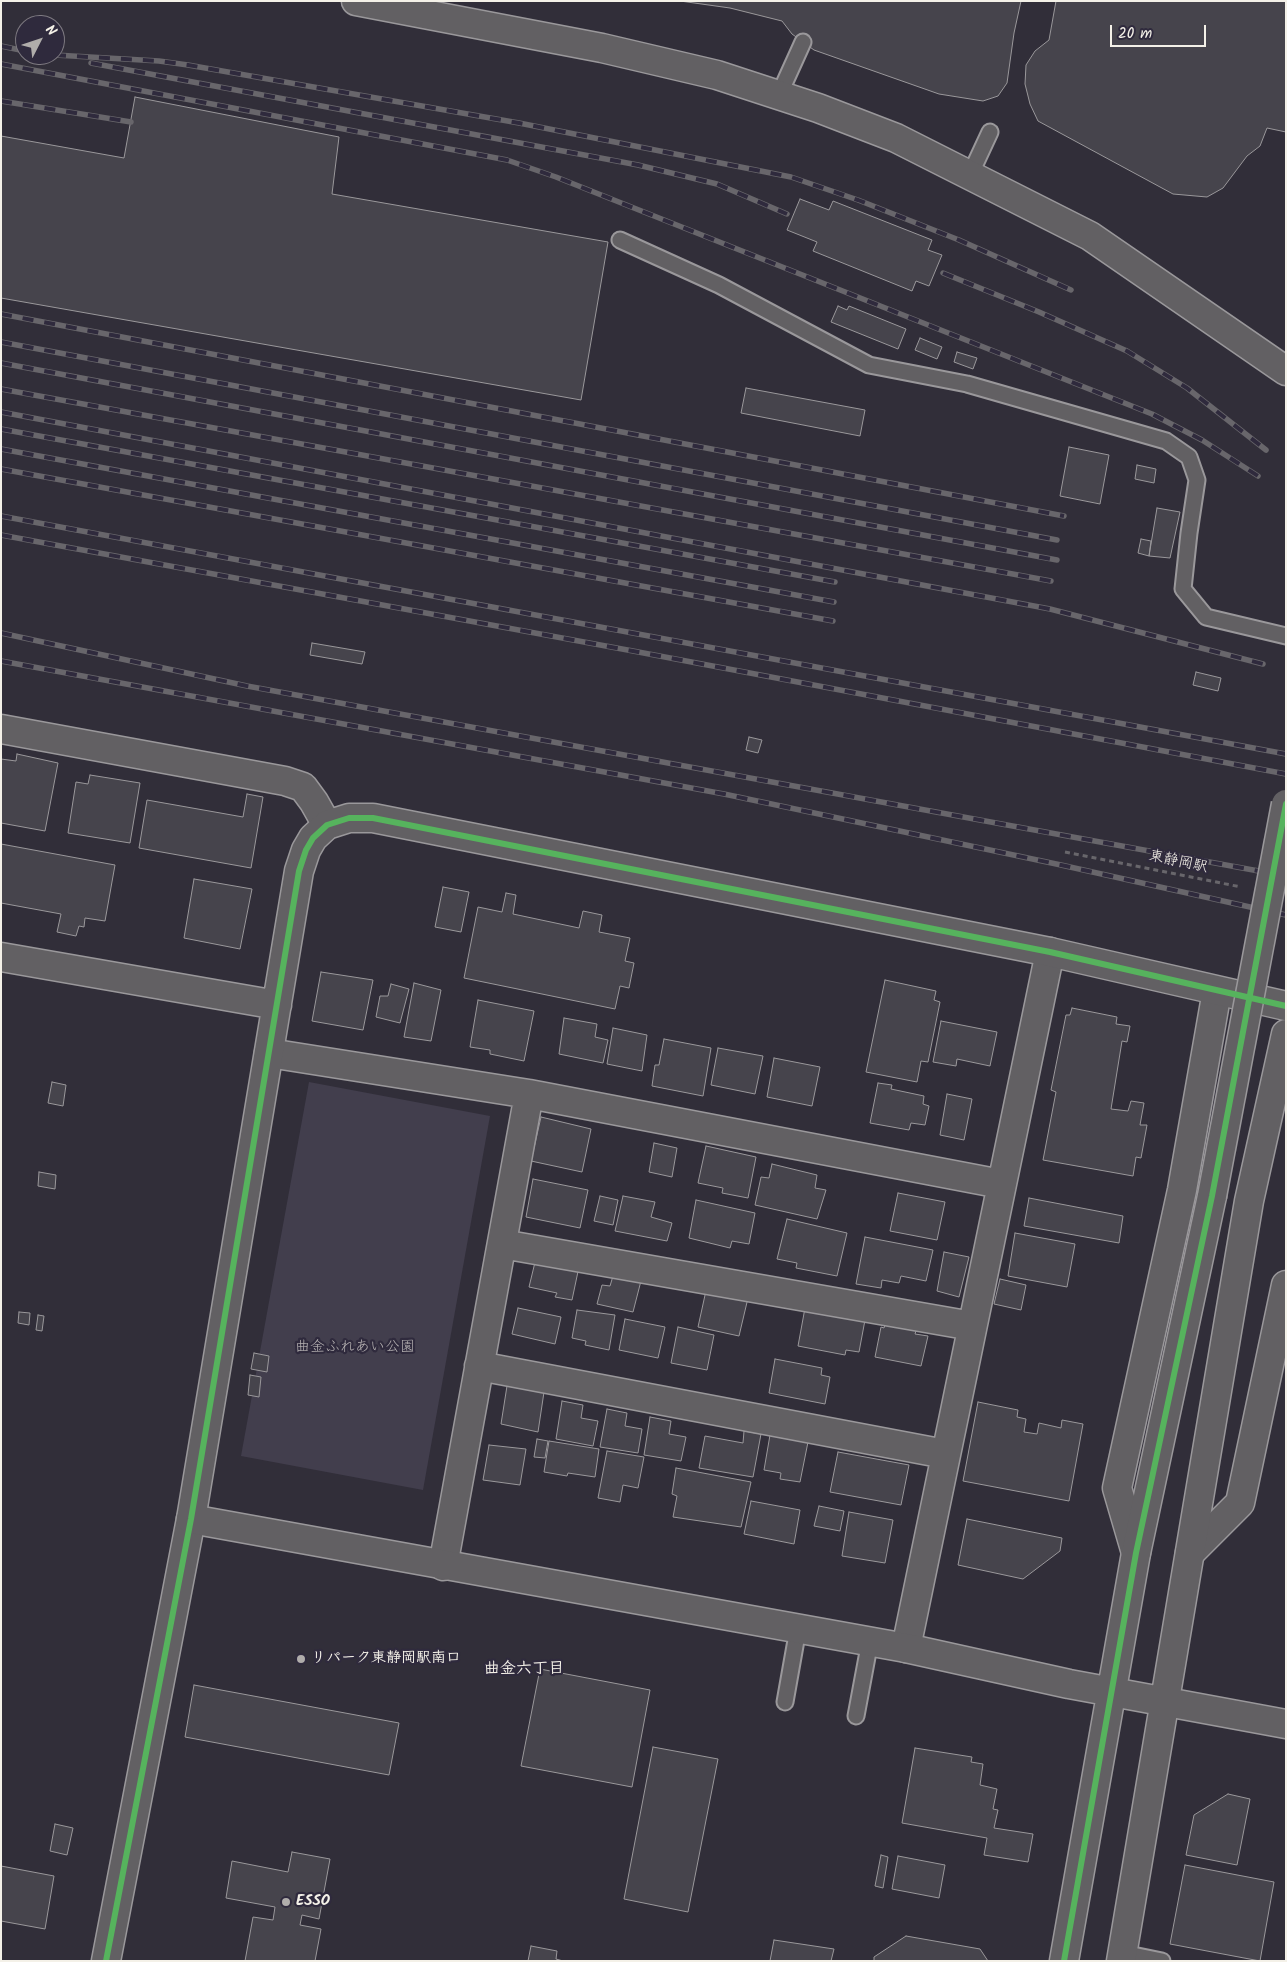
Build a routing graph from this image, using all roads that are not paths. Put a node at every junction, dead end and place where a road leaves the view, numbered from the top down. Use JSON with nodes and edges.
{"nodes":[{"id":1,"x":356,"y":1,"type":"edge"},
{"id":2,"x":803,"y":42,"type":"dead end"},
{"id":3,"x":779,"y":95,"type":"junction"},
{"id":4,"x":990,"y":132,"type":"dead end"},
{"id":5,"x":970,"y":175,"type":"junction"},
{"id":6,"x":620,"y":240,"type":"dead end"},
{"id":7,"x":1286,"y":371,"type":"edge"},
{"id":8,"x":1286,"y":636,"type":"edge"},
{"id":9,"x":1,"y":729,"type":"edge"},
{"id":10,"x":1286,"y":804,"type":"edge"},
{"id":11,"x":327,"y":825,"type":"junction"},
{"id":12,"x":1050,"y":952,"type":"junction"},
{"id":13,"x":1,"y":957,"type":"edge"},
{"id":14,"x":1217,"y":991,"type":"junction"},
{"id":15,"x":278,"y":1005,"type":"junction"},
{"id":16,"x":1286,"y":1006,"type":"edge"},
{"id":17,"x":1286,"y":1034,"type":"edge"},
{"id":18,"x":269,"y":1053,"type":"junction"},
{"id":19,"x":528,"y":1094,"type":"junction"},
{"id":20,"x":1001,"y":1184,"type":"junction"},
{"id":21,"x":502,"y":1244,"type":"junction"},
{"id":22,"x":1286,"y":1285,"type":"edge"},
{"id":23,"x":972,"y":1326,"type":"junction"},
{"id":24,"x":480,"y":1366,"type":"junction"},
{"id":25,"x":945,"y":1454,"type":"junction"},
{"id":26,"x":191,"y":1519,"type":"junction"},
{"id":27,"x":1136,"y":1553,"type":"junction"},
{"id":28,"x":1190,"y":1553,"type":"junction"},
{"id":29,"x":443,"y":1566,"type":"junction"},
{"id":30,"x":798,"y":1629,"type":"junction"},
{"id":31,"x":870,"y":1641,"type":"junction"},
{"id":32,"x":906,"y":1648,"type":"junction"},
{"id":33,"x":1113,"y":1692,"type":"junction"},
{"id":34,"x":1165,"y":1701,"type":"junction"},
{"id":35,"x":785,"y":1702,"type":"dead end"},
{"id":36,"x":856,"y":1716,"type":"dead end"},
{"id":37,"x":1286,"y":1724,"type":"edge"},
{"id":38,"x":1122,"y":1957,"type":"edge"},
{"id":39,"x":106,"y":1961,"type":"edge"},
{"id":40,"x":1064,"y":1961,"type":"edge"},
{"id":41,"x":1162,"y":1961,"type":"edge"}],
"edges":[{"from":1,"to":3,"type":"street"},
{"from":2,"to":3,"type":"lane"},
{"from":3,"to":5,"type":"street"},
{"from":4,"to":5,"type":"lane"},
{"from":5,"to":7,"type":"street"},
{"from":6,"to":8,"type":"lane"},
{"from":9,"to":11,"type":"street"},
{"from":10,"to":27,"type":"street","bridge":true},
{"from":11,"to":12,"type":"street"},
{"from":11,"to":15,"type":"street"},
{"from":12,"to":14,"type":"street"},
{"from":12,"to":20,"type":"street"},
{"from":13,"to":15,"type":"street"},
{"from":14,"to":16,"type":"street"},
{"from":14,"to":27,"type":"street"},
{"from":15,"to":18,"type":"street"},
{"from":17,"to":28,"type":"street"},
{"from":18,"to":19,"type":"street"},
{"from":18,"to":26,"type":"street"},
{"from":19,"to":20,"type":"street"},
{"from":19,"to":21,"type":"street"},
{"from":20,"to":23,"type":"street"},
{"from":21,"to":23,"type":"street"},
{"from":21,"to":24,"type":"street"},
{"from":22,"to":28,"type":"street"},
{"from":23,"to":25,"type":"street"},
{"from":24,"to":25,"type":"street"},
{"from":24,"to":29,"type":"street"},
{"from":25,"to":32,"type":"street"},
{"from":26,"to":29,"type":"street"},
{"from":26,"to":39,"type":"street"},
{"from":27,"to":33,"type":"street"},
{"from":28,"to":34,"type":"street"},
{"from":29,"to":30,"type":"street"},
{"from":30,"to":31,"type":"street"},
{"from":30,"to":35,"type":"lane"},
{"from":31,"to":32,"type":"street"},
{"from":31,"to":36,"type":"lane"},
{"from":32,"to":33,"type":"street"},
{"from":33,"to":34,"type":"street"},
{"from":33,"to":40,"type":"street"},
{"from":34,"to":37,"type":"street"},
{"from":34,"to":38,"type":"street"},
{"from":38,"to":41,"type":"lane"}]}
